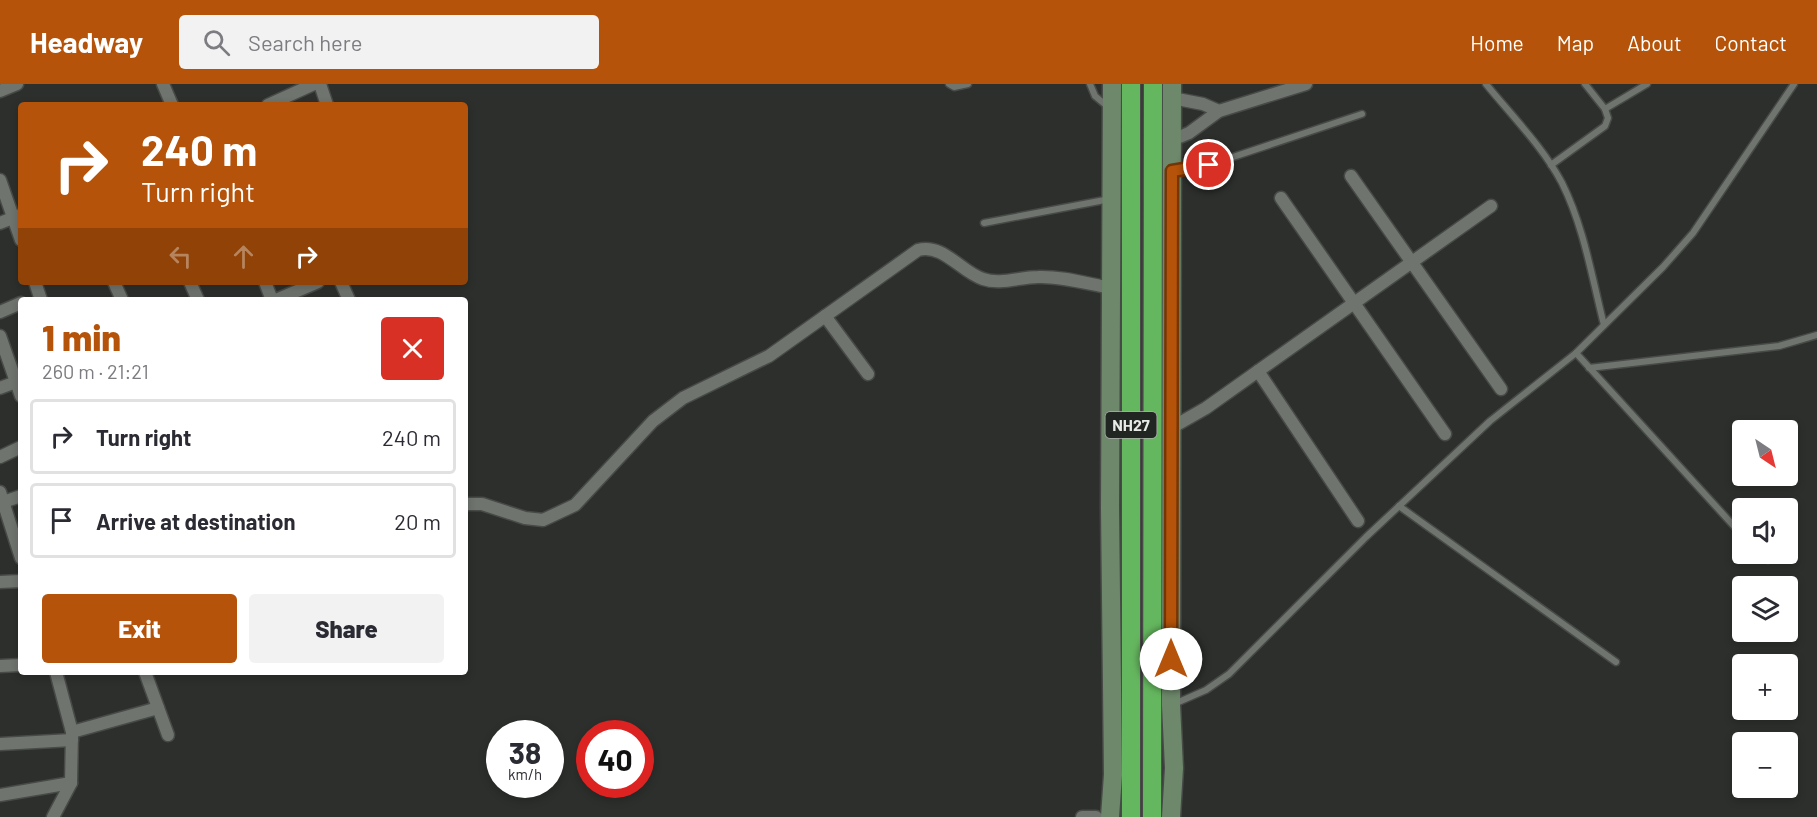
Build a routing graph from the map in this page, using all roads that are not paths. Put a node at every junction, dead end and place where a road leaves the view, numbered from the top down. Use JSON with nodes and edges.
{"nodes":[{"id":1,"x":17,"y":84,"type":"edge"},
{"id":2,"x":163,"y":84,"type":"edge"},
{"id":3,"x":314,"y":84,"type":"edge"},
{"id":4,"x":320,"y":84,"type":"edge"},
{"id":5,"x":949,"y":84,"type":"edge"},
{"id":6,"x":968,"y":84,"type":"edge"},
{"id":7,"x":1090,"y":84,"type":"edge"},
{"id":8,"x":1112,"y":84,"type":"edge"},
{"id":9,"x":1131,"y":84,"type":"edge"},
{"id":10,"x":1153,"y":84,"type":"edge"},
{"id":11,"x":1306,"y":84,"type":"edge"},
{"id":12,"x":1486,"y":84,"type":"edge"},
{"id":13,"x":1585,"y":84,"type":"edge"},
{"id":14,"x":1647,"y":84,"type":"edge"},
{"id":15,"x":1794,"y":84,"type":"edge"},
{"id":16,"x":1172,"y":91,"type":"edge"},
{"id":17,"x":0,"y":92,"type":"edge"},
{"id":18,"x":171,"y":102,"type":"edge"},
{"id":19,"x":282,"y":102,"type":"edge"},
{"id":20,"x":326,"y":102,"type":"edge"},
{"id":21,"x":1605,"y":109,"type":"junction"},
{"id":22,"x":1112,"y":110,"type":"junction"},
{"id":23,"x":1220,"y":111,"type":"junction"},
{"id":24,"x":1362,"y":114,"type":"dead end"},
{"id":25,"x":1172,"y":140,"type":"junction"},
{"id":26,"x":1551,"y":165,"type":"junction"},
{"id":27,"x":1172,"y":171,"type":"junction"},
{"id":28,"x":1351,"y":176,"type":"dead end"},
{"id":29,"x":0,"y":180,"type":"edge"},
{"id":30,"x":1281,"y":198,"type":"dead end"},
{"id":31,"x":1111,"y":199,"type":"junction"},
{"id":32,"x":1491,"y":206,"type":"dead end"},
{"id":33,"x":17,"y":217,"type":"edge"},
{"id":34,"x":0,"y":223,"type":"edge"},
{"id":35,"x":984,"y":223,"type":"dead end"},
{"id":36,"x":1412,"y":262,"type":"junction"},
{"id":37,"x":311,"y":285,"type":"edge"},
{"id":38,"x":1111,"y":288,"type":"junction"},
{"id":39,"x":281,"y":297,"type":"edge"},
{"id":40,"x":1353,"y":303,"type":"junction"},
{"id":41,"x":18,"y":304,"type":"edge"},
{"id":42,"x":0,"y":312,"type":"edge"},
{"id":43,"x":825,"y":316,"type":"junction"},
{"id":44,"x":1604,"y":325,"type":"junction"},
{"id":45,"x":1817,"y":335,"type":"edge"},
{"id":46,"x":0,"y":336,"type":"edge"},
{"id":47,"x":1576,"y":352,"type":"junction"},
{"id":48,"x":1589,"y":368,"type":"junction"},
{"id":49,"x":1258,"y":371,"type":"junction"},
{"id":50,"x":868,"y":374,"type":"dead end"},
{"id":51,"x":16,"y":382,"type":"junction"},
{"id":52,"x":0,"y":388,"type":"edge"},
{"id":53,"x":18,"y":388,"type":"edge"},
{"id":54,"x":1501,"y":389,"type":"dead end"},
{"id":55,"x":1171,"y":428,"type":"junction"},
{"id":56,"x":1445,"y":434,"type":"dead end"},
{"id":57,"x":18,"y":448,"type":"edge"},
{"id":58,"x":0,"y":457,"type":"edge"},
{"id":59,"x":18,"y":496,"type":"edge"},
{"id":60,"x":1,"y":499,"type":"edge"},
{"id":61,"x":468,"y":504,"type":"edge"},
{"id":62,"x":1399,"y":506,"type":"junction"},
{"id":63,"x":1358,"y":521,"type":"dead end"},
{"id":64,"x":1732,"y":524,"type":"edge"},
{"id":65,"x":18,"y":549,"type":"edge"},
{"id":66,"x":18,"y":581,"type":"edge"},
{"id":67,"x":0,"y":582,"type":"edge"},
{"id":68,"x":1616,"y":662,"type":"dead end"},
{"id":69,"x":18,"y":665,"type":"edge"},
{"id":70,"x":0,"y":666,"type":"edge"},
{"id":71,"x":57,"y":675,"type":"edge"},
{"id":72,"x":146,"y":675,"type":"edge"},
{"id":73,"x":1171,"y":705,"type":"junction"},
{"id":74,"x":158,"y":708,"type":"junction"},
{"id":75,"x":168,"y":735,"type":"dead end"},
{"id":76,"x":72,"y":736,"type":"junction"},
{"id":77,"x":0,"y":744,"type":"edge"},
{"id":78,"x":71,"y":783,"type":"junction"},
{"id":79,"x":0,"y":795,"type":"edge"},
{"id":80,"x":53,"y":817,"type":"edge"},
{"id":81,"x":1082,"y":817,"type":"edge"},
{"id":82,"x":1096,"y":817,"type":"edge"},
{"id":83,"x":1110,"y":817,"type":"edge"},
{"id":84,"x":1131,"y":817,"type":"edge"},
{"id":85,"x":1152,"y":817,"type":"edge"},
{"id":86,"x":1172,"y":817,"type":"edge"}],
"edges":[{"from":1,"to":17,"type":"street"},
{"from":2,"to":18,"type":"street"},
{"from":3,"to":19,"type":"street"},
{"from":4,"to":20,"type":"street"},
{"from":5,"to":6,"type":"lane"},
{"from":7,"to":22,"type":"lane"},
{"from":8,"to":22,"type":"street"},
{"from":9,"to":84,"type":"highway","number":"NH27"},
{"from":10,"to":85,"type":"highway","number":"NH27"},
{"from":11,"to":23,"type":"street"},
{"from":12,"to":26,"type":"lane"},
{"from":13,"to":21,"type":"lane"},
{"from":14,"to":21,"type":"lane"},
{"from":15,"to":44,"type":"lane"},
{"from":16,"to":23,"type":"street"},
{"from":16,"to":25,"type":"street"},
{"from":21,"to":26,"type":"lane"},
{"from":22,"to":31,"type":"street"},
{"from":23,"to":25,"type":"street"},
{"from":24,"to":27,"type":"lane"},
{"from":25,"to":27,"type":"street"},
{"from":26,"to":44,"type":"lane"},
{"from":27,"to":55,"type":"street"},
{"from":28,"to":36,"type":"street"},
{"from":29,"to":33,"type":"street"},
{"from":30,"to":40,"type":"street"},
{"from":31,"to":35,"type":"lane"},
{"from":31,"to":38,"type":"street"},
{"from":32,"to":36,"type":"street"},
{"from":33,"to":34,"type":"street"},
{"from":36,"to":40,"type":"street"},
{"from":36,"to":54,"type":"street"},
{"from":37,"to":39,"type":"street"},
{"from":38,"to":43,"type":"street"},
{"from":38,"to":83,"type":"street"},
{"from":40,"to":49,"type":"street"},
{"from":40,"to":56,"type":"street"},
{"from":41,"to":42,"type":"street"},
{"from":43,"to":50,"type":"street"},
{"from":43,"to":61,"type":"street"},
{"from":44,"to":47,"type":"lane"},
{"from":45,"to":48,"type":"lane"},
{"from":46,"to":51,"type":"street"},
{"from":47,"to":48,"type":"lane"},
{"from":47,"to":62,"type":"lane"},
{"from":48,"to":64,"type":"lane"},
{"from":49,"to":55,"type":"street"},
{"from":49,"to":63,"type":"street"},
{"from":51,"to":52,"type":"street"},
{"from":51,"to":53,"type":"street"},
{"from":55,"to":73,"type":"street"},
{"from":57,"to":58,"type":"street"},
{"from":59,"to":60,"type":"street"},
{"from":60,"to":65,"type":"street"},
{"from":62,"to":68,"type":"lane"},
{"from":62,"to":73,"type":"lane"},
{"from":66,"to":67,"type":"street"},
{"from":69,"to":70,"type":"street"},
{"from":71,"to":76,"type":"street"},
{"from":72,"to":74,"type":"street"},
{"from":73,"to":86,"type":"street"},
{"from":74,"to":75,"type":"street"},
{"from":74,"to":76,"type":"street"},
{"from":76,"to":77,"type":"street"},
{"from":76,"to":78,"type":"street"},
{"from":78,"to":79,"type":"street"},
{"from":78,"to":80,"type":"street"},
{"from":81,"to":82,"type":"street"}]}
